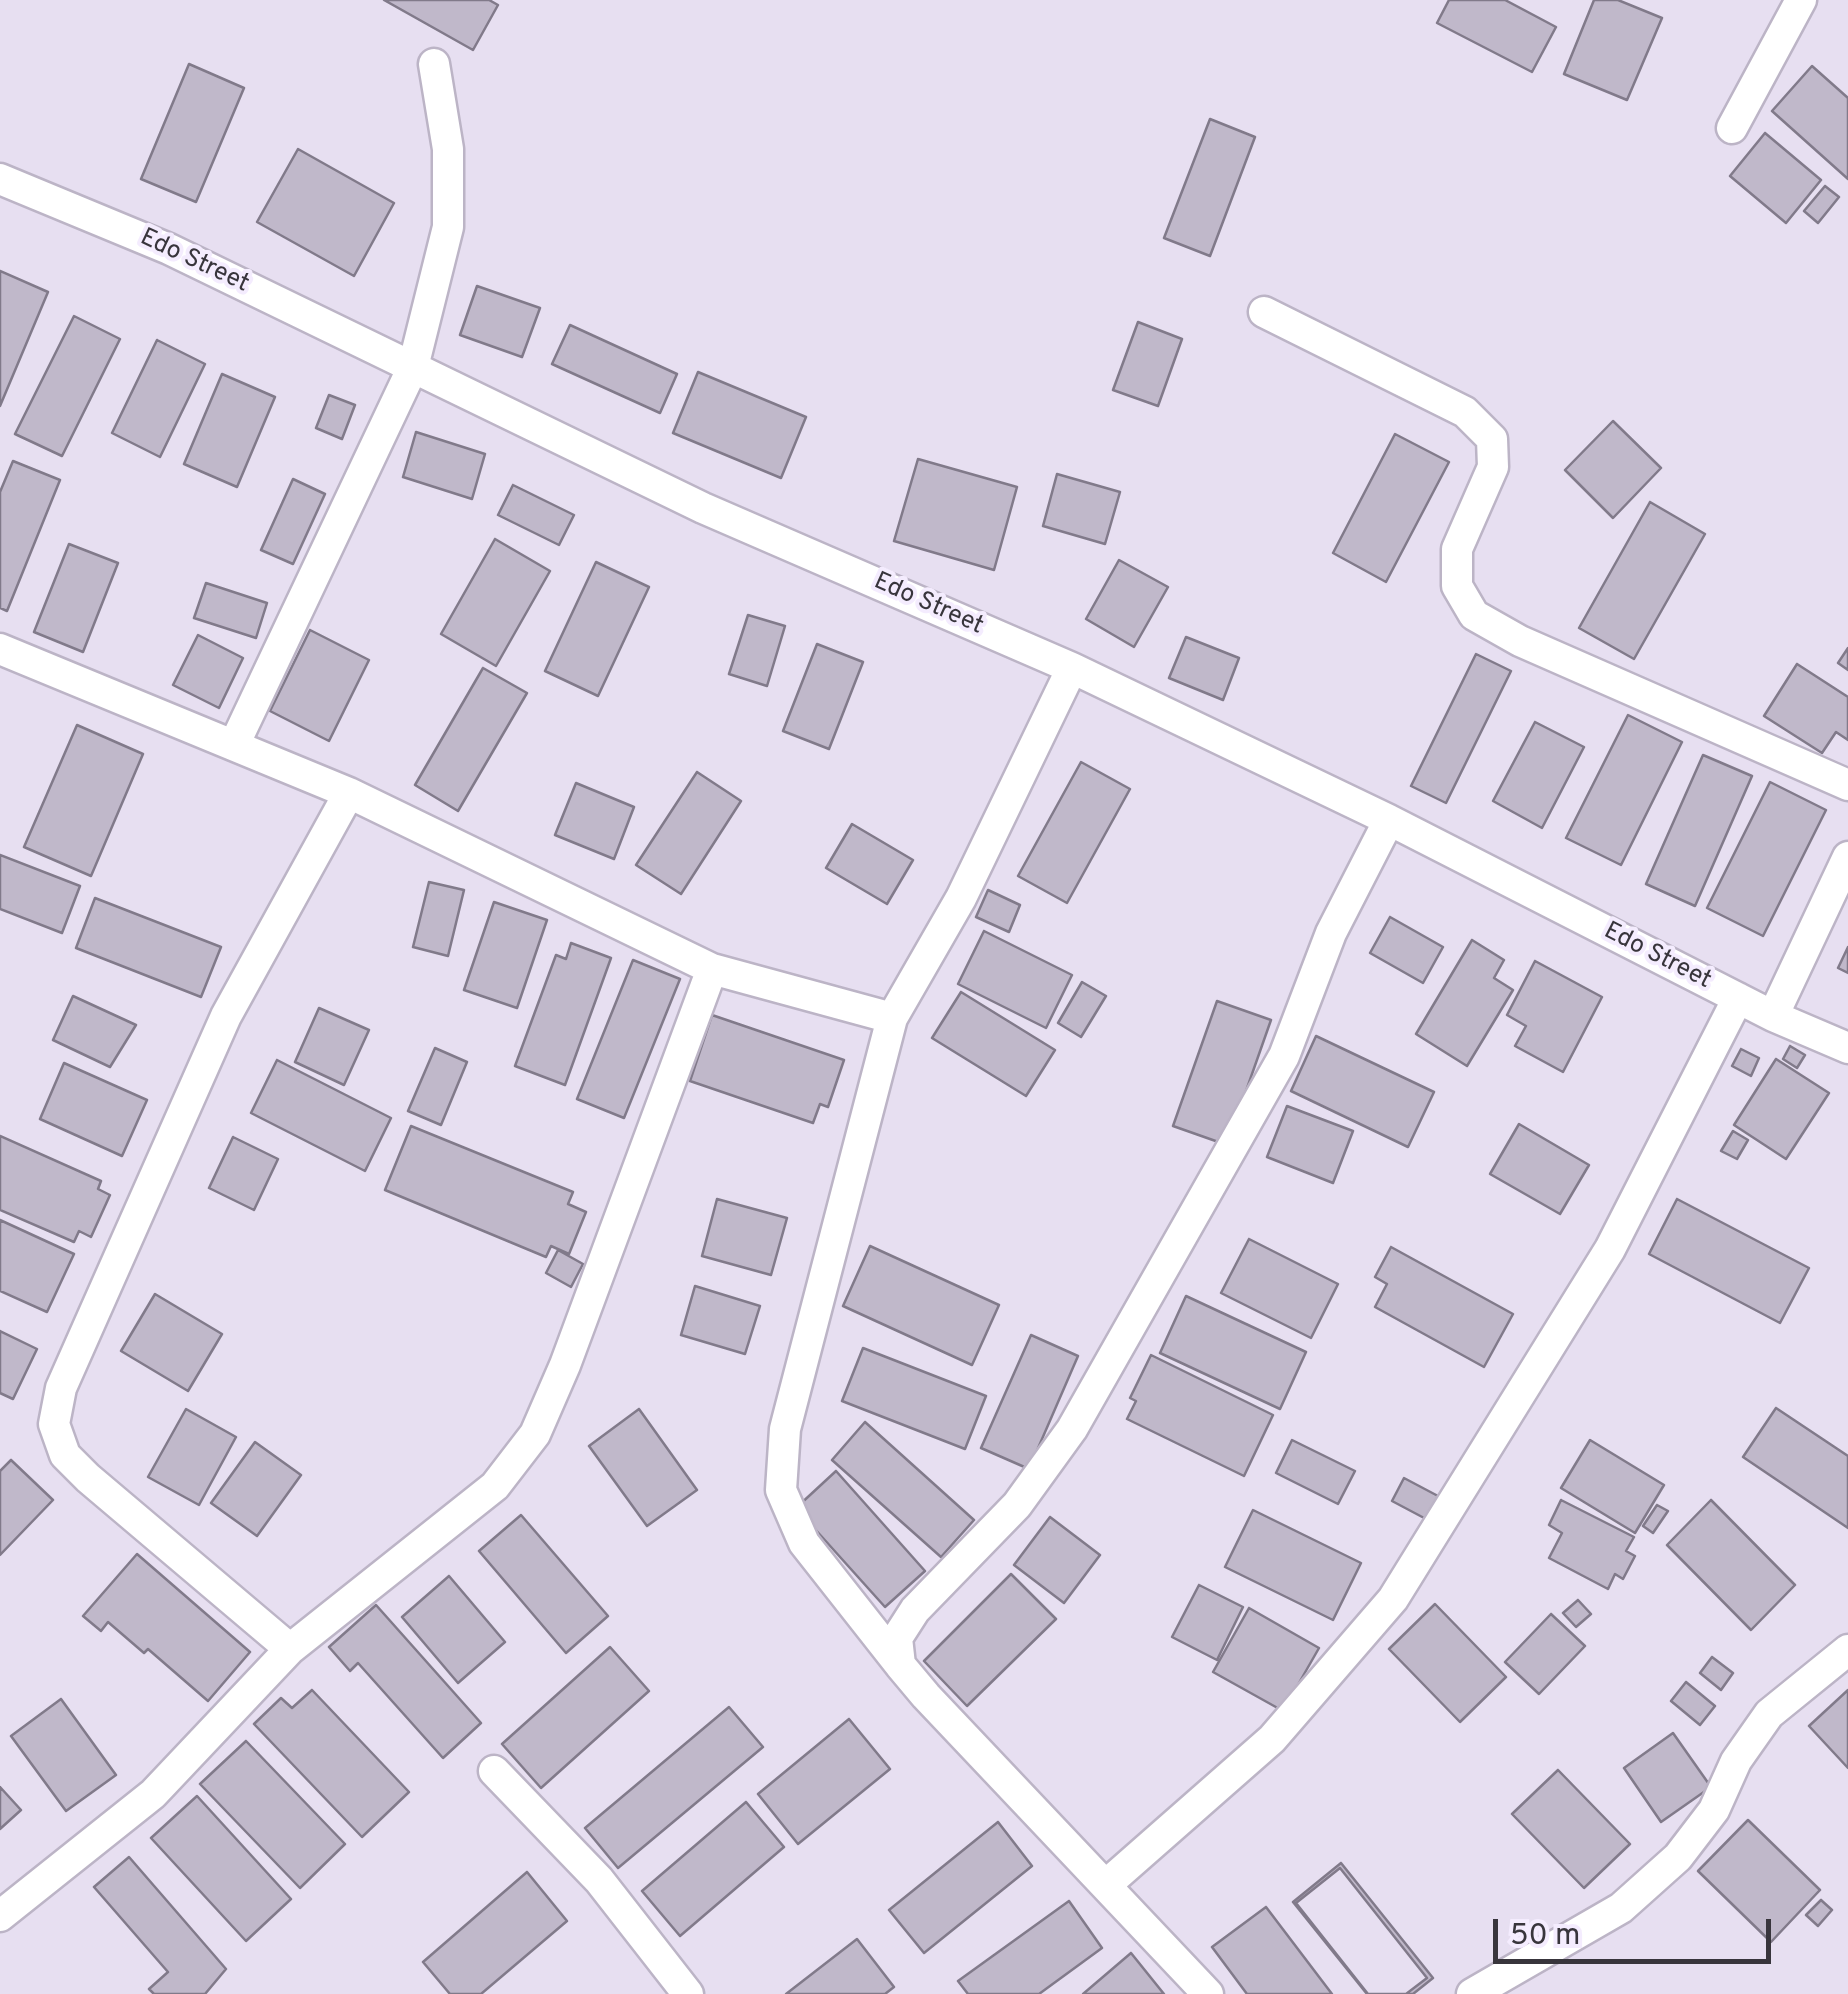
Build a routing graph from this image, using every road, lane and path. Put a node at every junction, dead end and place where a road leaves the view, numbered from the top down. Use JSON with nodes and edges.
{"nodes":[{"id":1,"x":1801,"y":0,"type":"edge"},
{"id":2,"x":434,"y":64,"type":"dead end"},
{"id":3,"x":1732,"y":128,"type":"dead end"},
{"id":4,"x":0,"y":179,"type":"edge"},
{"id":5,"x":1264,"y":312,"type":"dead end"},
{"id":6,"x":413,"y":367,"type":"junction"},
{"id":7,"x":0,"y":649,"type":"edge"},
{"id":8,"x":1072,"y":668,"type":"junction"},
{"id":9,"x":234,"y":745,"type":"junction"},
{"id":10,"x":1848,"y":786,"type":"edge"},
{"id":11,"x":349,"y":792,"type":"junction"},
{"id":12,"x":1389,"y":820,"type":"junction"},
{"id":13,"x":1848,"y":856,"type":"edge"},
{"id":14,"x":712,"y":969,"type":"junction"},
{"id":15,"x":1738,"y":998,"type":"junction"},
{"id":16,"x":1773,"y":1016,"type":"junction"},
{"id":17,"x":892,"y":1018,"type":"junction"},
{"id":18,"x":1848,"y":1048,"type":"edge"},
{"id":19,"x":290,"y":1648,"type":"junction"},
{"id":20,"x":1848,"y":1650,"type":"edge"},
{"id":21,"x":900,"y":1666,"type":"junction"},
{"id":22,"x":494,"y":1772,"type":"dead end"},
{"id":23,"x":1107,"y":1884,"type":"junction"},
{"id":24,"x":0,"y":1916,"type":"edge"},
{"id":25,"x":688,"y":1994,"type":"edge"},
{"id":26,"x":1208,"y":1994,"type":"edge"},
{"id":27,"x":1472,"y":1994,"type":"edge"}],
"edges":[{"from":1,"to":3,"type":"street"},
{"from":2,"to":6,"type":"street"},
{"from":4,"to":6,"type":"street","name":"Edo Street"},
{"from":5,"to":10,"type":"street"},
{"from":6,"to":8,"type":"street","name":"Edo Street"},
{"from":6,"to":9,"type":"street"},
{"from":7,"to":9,"type":"street"},
{"from":8,"to":12,"type":"street","name":"Edo Street"},
{"from":8,"to":17,"type":"street"},
{"from":9,"to":11,"type":"street"},
{"from":11,"to":14,"type":"street"},
{"from":11,"to":19,"type":"street"},
{"from":12,"to":15,"type":"street","name":"Edo Street"},
{"from":12,"to":21,"type":"street"},
{"from":13,"to":16,"type":"street"},
{"from":14,"to":17,"type":"street"},
{"from":14,"to":19,"type":"street"},
{"from":15,"to":16,"type":"street","name":"Edo Street"},
{"from":15,"to":23,"type":"street"},
{"from":16,"to":18,"type":"street","name":"Edo Street"},
{"from":17,"to":21,"type":"street"},
{"from":19,"to":24,"type":"street"},
{"from":20,"to":27,"type":"street"},
{"from":21,"to":23,"type":"street"},
{"from":22,"to":25,"type":"street"},
{"from":23,"to":26,"type":"street"}]}
